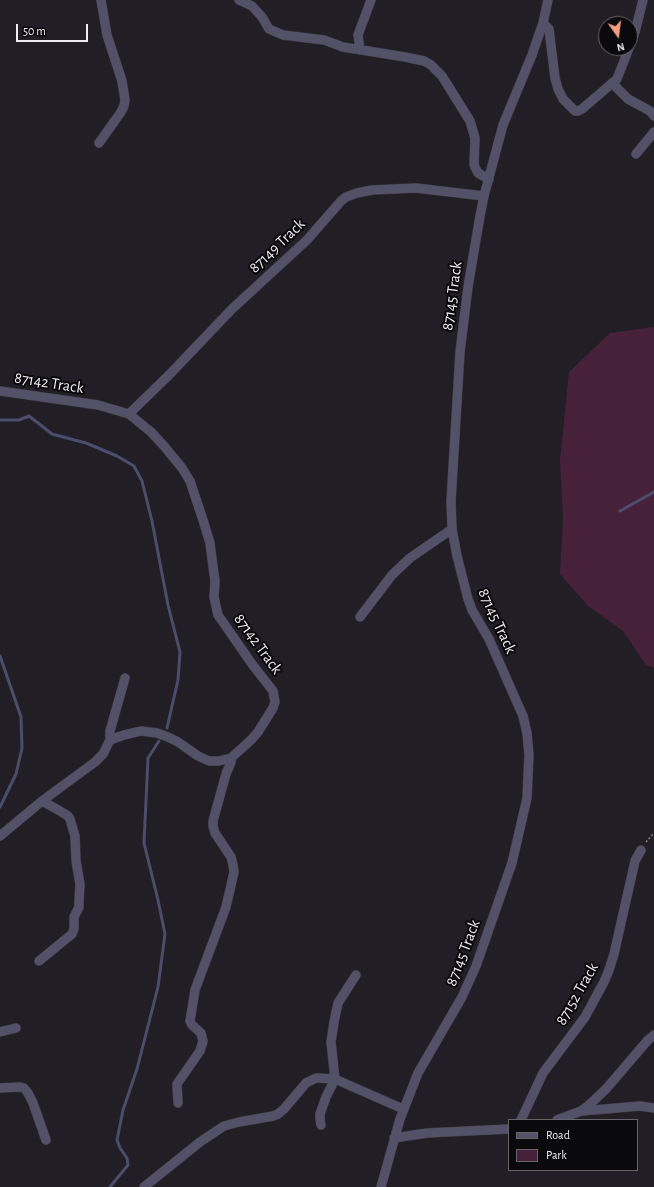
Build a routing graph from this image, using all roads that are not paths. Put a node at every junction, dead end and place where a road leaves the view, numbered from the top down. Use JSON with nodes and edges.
{"nodes":[{"id":1,"x":101,"y":0,"type":"edge"},
{"id":2,"x":239,"y":0,"type":"edge"},
{"id":3,"x":371,"y":0,"type":"edge"},
{"id":4,"x":548,"y":0,"type":"edge"},
{"id":5,"x":643,"y":0,"type":"edge"},
{"id":6,"x":638,"y":20,"type":"edge"},
{"id":7,"x":543,"y":23,"type":"junction"},
{"id":8,"x":360,"y":50,"type":"junction"},
{"id":9,"x":626,"y":56,"type":"edge"},
{"id":10,"x":612,"y":83,"type":"junction"},
{"id":11,"x":654,"y":116,"type":"edge"},
{"id":12,"x":654,"y":132,"type":"edge"},
{"id":13,"x":99,"y":143,"type":"dead end"},
{"id":14,"x":636,"y":154,"type":"dead end"},
{"id":15,"x":489,"y":179,"type":"junction"},
{"id":16,"x":484,"y":196,"type":"junction"},
{"id":17,"x":0,"y":390,"type":"edge"},
{"id":18,"x":129,"y":414,"type":"junction"},
{"id":19,"x":452,"y":529,"type":"junction"},
{"id":20,"x":360,"y":617,"type":"dead end"},
{"id":21,"x":125,"y":678,"type":"dead end"},
{"id":22,"x":110,"y":740,"type":"junction"},
{"id":23,"x":231,"y":758,"type":"junction"},
{"id":24,"x":42,"y":801,"type":"junction"},
{"id":25,"x":0,"y":836,"type":"edge"},
{"id":26,"x":640,"y":850,"type":"road end"},
{"id":27,"x":39,"y":962,"type":"dead end"},
{"id":28,"x":356,"y":975,"type":"dead end"},
{"id":29,"x":16,"y":1028,"type":"dead end"},
{"id":30,"x":0,"y":1032,"type":"edge"},
{"id":31,"x":654,"y":1035,"type":"edge"},
{"id":32,"x":335,"y":1079,"type":"junction"},
{"id":33,"x":0,"y":1088,"type":"edge"},
{"id":34,"x":178,"y":1103,"type":"dead end"},
{"id":35,"x":654,"y":1108,"type":"edge"},
{"id":36,"x":403,"y":1109,"type":"junction"},
{"id":37,"x":581,"y":1111,"type":"junction"},
{"id":38,"x":521,"y":1119,"type":"edge"},
{"id":39,"x":560,"y":1119,"type":"edge"},
{"id":40,"x":321,"y":1125,"type":"dead end"},
{"id":41,"x":508,"y":1129,"type":"edge"},
{"id":42,"x":394,"y":1138,"type":"junction"},
{"id":43,"x":46,"y":1140,"type":"dead end"},
{"id":44,"x":144,"y":1187,"type":"edge"},
{"id":45,"x":381,"y":1187,"type":"edge"}],
"edges":[{"from":1,"to":13,"type":"street"},
{"from":2,"to":8,"type":"street"},
{"from":3,"to":8,"type":"street"},
{"from":4,"to":7,"type":"street","name":"87145 Track"},
{"from":5,"to":6,"type":"street"},
{"from":7,"to":10,"type":"street"},
{"from":7,"to":15,"type":"street","name":"87145 Track"},
{"from":8,"to":15,"type":"street"},
{"from":9,"to":10,"type":"street"},
{"from":10,"to":11,"type":"street"},
{"from":12,"to":14,"type":"street"},
{"from":15,"to":16,"type":"street","name":"87145 Track"},
{"from":16,"to":18,"type":"street","name":"87149 Track"},
{"from":16,"to":19,"type":"street","name":"87145 Track"},
{"from":17,"to":18,"type":"street","name":"87142 Track"},
{"from":18,"to":23,"type":"street","name":"87142 Track"},
{"from":19,"to":20,"type":"street"},
{"from":19,"to":36,"type":"street","name":"87145 Track"},
{"from":21,"to":22,"type":"street"},
{"from":22,"to":23,"type":"street"},
{"from":22,"to":24,"type":"street"},
{"from":23,"to":34,"type":"street"},
{"from":24,"to":25,"type":"street"},
{"from":24,"to":27,"type":"street"},
{"from":26,"to":38,"type":"street","name":"87152 Track"},
{"from":28,"to":32,"type":"street"},
{"from":29,"to":30,"type":"street"},
{"from":31,"to":37,"type":"street"},
{"from":32,"to":36,"type":"street"},
{"from":32,"to":40,"type":"street"},
{"from":32,"to":44,"type":"street"},
{"from":33,"to":43,"type":"street"},
{"from":35,"to":37,"type":"street"},
{"from":36,"to":42,"type":"street","name":"87145 Track"},
{"from":37,"to":39,"type":"street"},
{"from":41,"to":42,"type":"street"},
{"from":42,"to":45,"type":"street","name":"87145 Track"}]}
